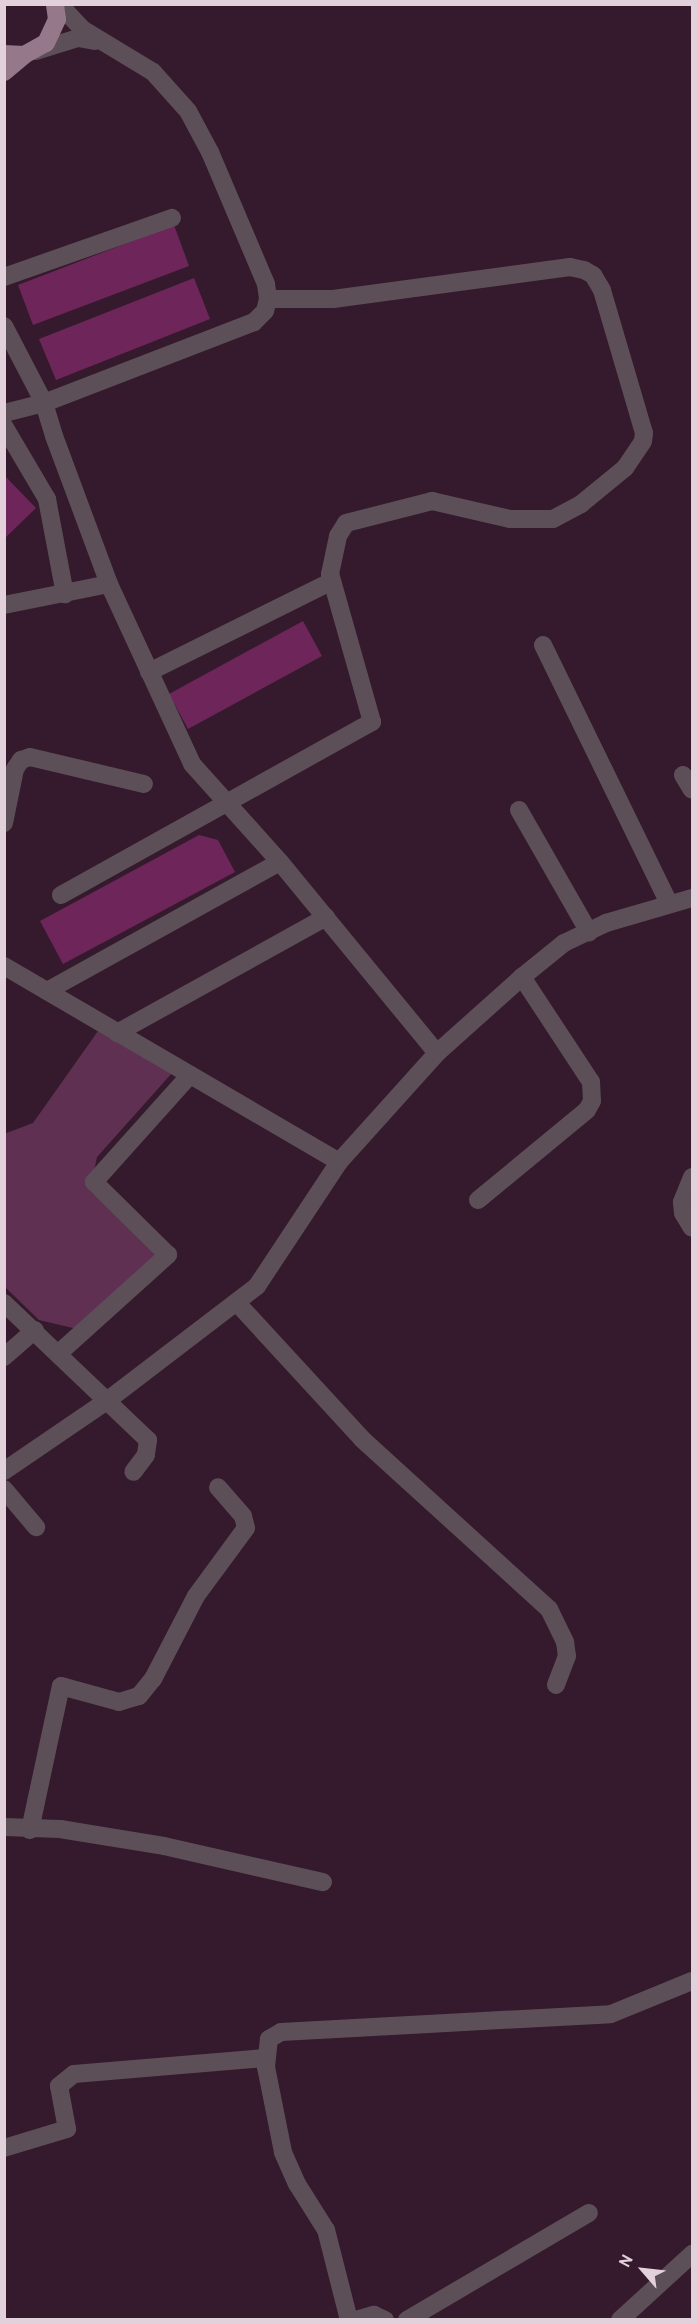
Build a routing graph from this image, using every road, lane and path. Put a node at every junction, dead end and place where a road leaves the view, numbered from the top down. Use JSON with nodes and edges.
{"nodes":[{"id":1,"x":57,"y":4,"type":"edge"},
{"id":2,"x":100,"y":41,"type":"junction"},
{"id":3,"x":30,"y":53,"type":"junction"},
{"id":4,"x":4,"y":54,"type":"edge"},
{"id":5,"x":4,"y":72,"type":"edge"},
{"id":6,"x":172,"y":218,"type":"dead end"},
{"id":7,"x":4,"y":277,"type":"edge"},
{"id":8,"x":268,"y":299,"type":"junction"},
{"id":9,"x":4,"y":326,"type":"edge"},
{"id":10,"x":44,"y":403,"type":"junction"},
{"id":11,"x":4,"y":414,"type":"edge"},
{"id":12,"x":4,"y":426,"type":"edge"},
{"id":13,"x":332,"y":581,"type":"junction"},
{"id":14,"x":109,"y":584,"type":"junction"},
{"id":15,"x":65,"y":594,"type":"junction"},
{"id":16,"x":4,"y":605,"type":"edge"},
{"id":17,"x":543,"y":645,"type":"dead end"},
{"id":18,"x":149,"y":672,"type":"junction"},
{"id":19,"x":144,"y":784,"type":"dead end"},
{"id":20,"x":226,"y":802,"type":"junction"},
{"id":21,"x":519,"y":810,"type":"dead end"},
{"id":22,"x":4,"y":823,"type":"edge"},
{"id":23,"x":280,"y":862,"type":"junction"},
{"id":24,"x":62,"y":895,"type":"dead end"},
{"id":25,"x":693,"y":898,"type":"edge"},
{"id":26,"x":669,"y":903,"type":"junction"},
{"id":27,"x":326,"y":917,"type":"junction"},
{"id":28,"x":589,"y":932,"type":"junction"},
{"id":29,"x":4,"y":966,"type":"edge"},
{"id":30,"x":522,"y":977,"type":"junction"},
{"id":31,"x":47,"y":991,"type":"junction"},
{"id":32,"x":117,"y":1033,"type":"junction"},
{"id":33,"x":437,"y":1053,"type":"junction"},
{"id":34,"x":190,"y":1076,"type":"junction"},
{"id":35,"x":339,"y":1162,"type":"junction"},
{"id":36,"x":693,"y":1177,"type":"edge"},
{"id":37,"x":478,"y":1200,"type":"dead end"},
{"id":38,"x":693,"y":1228,"type":"edge"},
{"id":39,"x":4,"y":1303,"type":"edge"},
{"id":40,"x":238,"y":1304,"type":"junction"},
{"id":41,"x":35,"y":1330,"type":"junction"},
{"id":42,"x":59,"y":1353,"type":"junction"},
{"id":43,"x":4,"y":1357,"type":"edge"},
{"id":44,"x":108,"y":1400,"type":"junction"},
{"id":45,"x":4,"y":1471,"type":"edge"},
{"id":46,"x":133,"y":1472,"type":"dead end"},
{"id":47,"x":218,"y":1487,"type":"dead end"},
{"id":48,"x":4,"y":1489,"type":"edge"},
{"id":49,"x":36,"y":1527,"type":"dead end"},
{"id":50,"x":556,"y":1685,"type":"dead end"},
{"id":51,"x":4,"y":1827,"type":"edge"},
{"id":52,"x":30,"y":1830,"type":"junction"},
{"id":53,"x":323,"y":1882,"type":"dead end"},
{"id":54,"x":693,"y":1981,"type":"edge"},
{"id":55,"x":266,"y":2058,"type":"junction"},
{"id":56,"x":4,"y":2148,"type":"edge"},
{"id":57,"x":589,"y":2213,"type":"dead end"},
{"id":58,"x":693,"y":2254,"type":"edge"},
{"id":59,"x":349,"y":2319,"type":"edge"},
{"id":60,"x":356,"y":2319,"type":"edge"},
{"id":61,"x":385,"y":2319,"type":"edge"},
{"id":62,"x":407,"y":2319,"type":"edge"},
{"id":63,"x":620,"y":2319,"type":"edge"}],
"edges":[{"from":1,"to":2,"type":"street"},
{"from":1,"to":3,"type":"main road"},
{"from":2,"to":3,"type":"street"},
{"from":2,"to":8,"type":"street"},
{"from":3,"to":4,"type":"main road"},
{"from":3,"to":5,"type":"main road"},
{"from":6,"to":7,"type":"street"},
{"from":8,"to":10,"type":"street"},
{"from":8,"to":13,"type":"street"},
{"from":9,"to":10,"type":"street"},
{"from":10,"to":11,"type":"street"},
{"from":10,"to":14,"type":"street"},
{"from":12,"to":15,"type":"street"},
{"from":13,"to":18,"type":"street"},
{"from":13,"to":20,"type":"street"},
{"from":14,"to":15,"type":"street"},
{"from":14,"to":18,"type":"street"},
{"from":15,"to":16,"type":"street"},
{"from":17,"to":26,"type":"street"},
{"from":18,"to":20,"type":"street"},
{"from":19,"to":22,"type":"street"},
{"from":20,"to":23,"type":"street"},
{"from":20,"to":24,"type":"street"},
{"from":21,"to":28,"type":"street"},
{"from":23,"to":27,"type":"street"},
{"from":23,"to":31,"type":"street"},
{"from":25,"to":26,"type":"street"},
{"from":26,"to":28,"type":"street"},
{"from":27,"to":32,"type":"street"},
{"from":27,"to":33,"type":"street"},
{"from":28,"to":30,"type":"street"},
{"from":29,"to":31,"type":"street"},
{"from":30,"to":33,"type":"street"},
{"from":30,"to":37,"type":"street"},
{"from":31,"to":32,"type":"street"},
{"from":32,"to":34,"type":"street"},
{"from":33,"to":35,"type":"street"},
{"from":34,"to":35,"type":"street"},
{"from":34,"to":42,"type":"street"},
{"from":35,"to":40,"type":"street"},
{"from":36,"to":38,"type":"street"},
{"from":39,"to":41,"type":"street"},
{"from":40,"to":44,"type":"street"},
{"from":40,"to":50,"type":"street"},
{"from":41,"to":42,"type":"street"},
{"from":41,"to":43,"type":"street"},
{"from":42,"to":44,"type":"street"},
{"from":44,"to":45,"type":"street"},
{"from":44,"to":46,"type":"street"},
{"from":47,"to":52,"type":"street"},
{"from":48,"to":49,"type":"street"},
{"from":51,"to":52,"type":"street"},
{"from":52,"to":53,"type":"street"},
{"from":54,"to":55,"type":"street"},
{"from":55,"to":56,"type":"street"},
{"from":55,"to":59,"type":"street"},
{"from":57,"to":62,"type":"street"},
{"from":58,"to":63,"type":"street"},
{"from":60,"to":61,"type":"street"}]}
